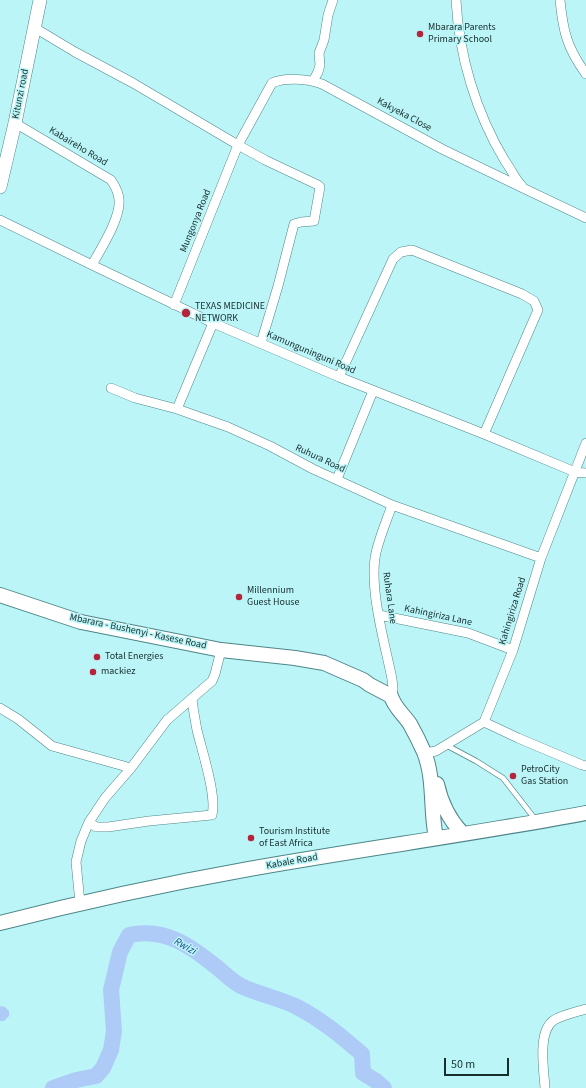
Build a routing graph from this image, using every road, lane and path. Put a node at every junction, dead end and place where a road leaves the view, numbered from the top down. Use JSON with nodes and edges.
{"nodes":[{"id":1,"x":40,"y":0,"type":"edge"},
{"id":2,"x":333,"y":0,"type":"edge"},
{"id":3,"x":456,"y":0,"type":"edge"},
{"id":4,"x":560,"y":0,"type":"edge"},
{"id":5,"x":34,"y":28,"type":"junction"},
{"id":6,"x":586,"y":74,"type":"edge"},
{"id":7,"x":313,"y":81,"type":"junction"},
{"id":8,"x":15,"y":123,"type":"junction"},
{"id":9,"x":238,"y":145,"type":"junction"},
{"id":10,"x":0,"y":187,"type":"edge"},
{"id":11,"x":525,"y":189,"type":"junction"},
{"id":12,"x":586,"y":218,"type":"edge"},
{"id":13,"x":0,"y":220,"type":"edge"},
{"id":14,"x":92,"y":265,"type":"junction"},
{"id":15,"x":174,"y":305,"type":"junction"},
{"id":16,"x":213,"y":323,"type":"junction"},
{"id":17,"x":261,"y":344,"type":"junction"},
{"id":18,"x":339,"y":378,"type":"junction"},
{"id":19,"x":111,"y":388,"type":"dead end"},
{"id":20,"x":372,"y":391,"type":"junction"},
{"id":21,"x":177,"y":409,"type":"junction"},
{"id":22,"x":484,"y":434,"type":"junction"},
{"id":23,"x":586,"y":443,"type":"edge"},
{"id":24,"x":575,"y":472,"type":"junction"},
{"id":25,"x":586,"y":473,"type":"edge"},
{"id":26,"x":337,"y":479,"type":"junction"},
{"id":27,"x":392,"y":505,"type":"junction"},
{"id":28,"x":541,"y":558,"type":"junction"},
{"id":29,"x":0,"y":595,"type":"edge"},
{"id":30,"x":379,"y":615,"type":"junction"},
{"id":31,"x":222,"y":650,"type":"junction"},
{"id":32,"x":513,"y":650,"type":"junction"},
{"id":33,"x":392,"y":693,"type":"junction"},
{"id":34,"x":192,"y":699,"type":"junction"},
{"id":35,"x":0,"y":708,"type":"edge"},
{"id":36,"x":484,"y":722,"type":"junction"},
{"id":37,"x":446,"y":745,"type":"junction"},
{"id":38,"x":427,"y":752,"type":"junction"},
{"id":39,"x":586,"y":766,"type":"edge"},
{"id":40,"x":131,"y":768,"type":"junction"},
{"id":41,"x":432,"y":805,"type":"junction"},
{"id":42,"x":586,"y":813,"type":"edge"},
{"id":43,"x":89,"y":822,"type":"junction"},
{"id":44,"x":537,"y":822,"type":"junction"},
{"id":45,"x":462,"y":833,"type":"junction"},
{"id":46,"x":436,"y":838,"type":"junction"},
{"id":47,"x":410,"y":842,"type":"junction"},
{"id":48,"x":80,"y":903,"type":"junction"},
{"id":49,"x":0,"y":923,"type":"edge"},
{"id":50,"x":586,"y":1009,"type":"edge"},
{"id":51,"x":545,"y":1088,"type":"edge"}],
"edges":[{"from":1,"to":5,"type":"street","name":"Kitunzi road"},
{"from":2,"to":7,"type":"street"},
{"from":3,"to":11,"type":"street"},
{"from":4,"to":6,"type":"street"},
{"from":5,"to":8,"type":"street","name":"Kitunzi road"},
{"from":5,"to":9,"type":"street"},
{"from":7,"to":9,"type":"street","name":"Kakyeka Close"},
{"from":7,"to":11,"type":"street","name":"Kakyeka Close"},
{"from":8,"to":10,"type":"street","name":"Kitunzi road"},
{"from":8,"to":14,"type":"street","name":"Kabaireho Road"},
{"from":9,"to":15,"type":"street","name":"Mungonya Road"},
{"from":9,"to":17,"type":"street"},
{"from":11,"to":12,"type":"street","name":"Kakyeka Close"},
{"from":13,"to":14,"type":"street","name":"Kamunguninguni Road"},
{"from":14,"to":15,"type":"street","name":"Kamunguninguni Road"},
{"from":15,"to":16,"type":"street","name":"Kamunguninguni Road"},
{"from":16,"to":17,"type":"street","name":"Kamunguninguni Road"},
{"from":16,"to":21,"type":"street"},
{"from":17,"to":18,"type":"street","name":"Kamunguninguni Road"},
{"from":18,"to":20,"type":"street","name":"Kamunguninguni Road"},
{"from":18,"to":22,"type":"street"},
{"from":19,"to":21,"type":"street","name":"Ruhura Road"},
{"from":20,"to":22,"type":"street","name":"Kamunguninguni Road"},
{"from":20,"to":26,"type":"street"},
{"from":21,"to":26,"type":"street","name":"Ruhura Road"},
{"from":22,"to":24,"type":"street","name":"Kamunguninguni Road"},
{"from":23,"to":24,"type":"street","name":"Kahingiriza Road"},
{"from":24,"to":25,"type":"street","name":"Kamunguninguni Road"},
{"from":24,"to":28,"type":"street","name":"Kahingiriza Road"},
{"from":26,"to":27,"type":"street","name":"Ruhura Road"},
{"from":27,"to":28,"type":"street","name":"Ruhura Road"},
{"from":27,"to":30,"type":"street","name":"Ruhara Lane"},
{"from":28,"to":32,"type":"street","name":"Kahingiriza Road"},
{"from":29,"to":31,"type":"main road","name":"Mbarara - Bushenyi - Kasese Road"},
{"from":30,"to":32,"type":"street","name":"Kahingiriza Lane"},
{"from":30,"to":33,"type":"street","name":"Ruhara Lane"},
{"from":31,"to":33,"type":"main road","name":"Mbarara - Bushenyi - Kasese Road"},
{"from":31,"to":34,"type":"street"},
{"from":32,"to":36,"type":"street","name":"Kahingiriza Road"},
{"from":33,"to":38,"type":"main road","name":"Mbarara - Bushenyi - Kasese Road"},
{"from":34,"to":40,"type":"street"},
{"from":34,"to":43,"type":"street"},
{"from":35,"to":40,"type":"street"},
{"from":36,"to":37,"type":"street"},
{"from":36,"to":39,"type":"street"},
{"from":37,"to":38,"type":"street"},
{"from":37,"to":44,"type":"lane"},
{"from":38,"to":41,"type":"main road","name":"Mbarara - Bushenyi - Kasese Road"},
{"from":38,"to":45,"type":"main road","name":"Mbarara - Bushenyi - Kasese Road"},
{"from":40,"to":43,"type":"street"},
{"from":41,"to":46,"type":"main road","name":"Mbarara - Bushenyi - Kasese Road"},
{"from":41,"to":47,"type":"main road"},
{"from":42,"to":44,"type":"main road","name":"Kabale Road"},
{"from":43,"to":48,"type":"street"},
{"from":44,"to":45,"type":"main road","name":"Kabale Road"},
{"from":45,"to":46,"type":"main road","name":"Kabale Road"},
{"from":46,"to":47,"type":"main road","name":"Kabale Road"},
{"from":47,"to":48,"type":"main road","name":"Kabale Road"},
{"from":48,"to":49,"type":"main road","name":"Kabale Road"},
{"from":50,"to":51,"type":"street"}]}
